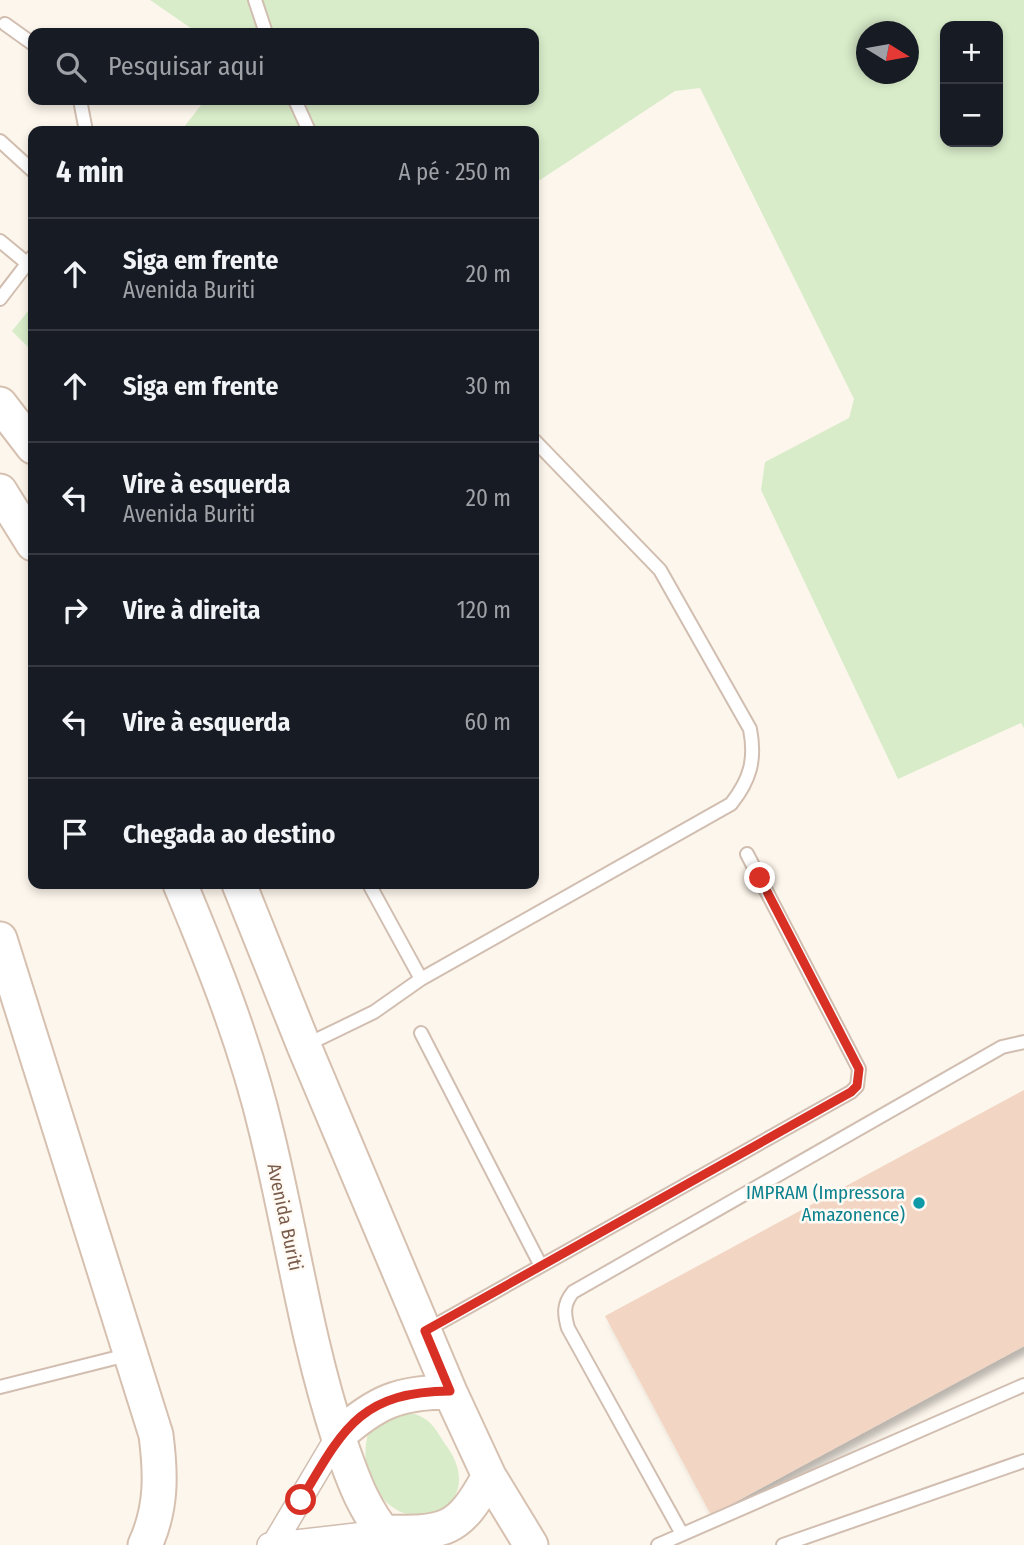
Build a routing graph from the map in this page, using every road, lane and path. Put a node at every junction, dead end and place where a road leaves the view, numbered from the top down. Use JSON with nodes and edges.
{"nodes":[{"id":1,"x":255,"y":0,"type":"edge"},
{"id":2,"x":5,"y":24,"type":"dead end"},
{"id":3,"x":264,"y":28,"type":"edge"},
{"id":4,"x":28,"y":40,"type":"edge"},
{"id":5,"x":81,"y":105,"type":"edge"},
{"id":6,"x":297,"y":105,"type":"edge"},
{"id":7,"x":85,"y":126,"type":"edge"},
{"id":8,"x":307,"y":126,"type":"edge"},
{"id":9,"x":0,"y":141,"type":"edge"},
{"id":10,"x":28,"y":166,"type":"edge"},
{"id":11,"x":0,"y":241,"type":"edge"},
{"id":12,"x":28,"y":258,"type":"edge"},
{"id":13,"x":28,"y":264,"type":"edge"},
{"id":14,"x":0,"y":299,"type":"edge"},
{"id":15,"x":0,"y":404,"type":"edge"},
{"id":16,"x":28,"y":440,"type":"edge"},
{"id":17,"x":539,"y":445,"type":"edge"},
{"id":18,"x":0,"y":491,"type":"edge"},
{"id":19,"x":28,"y":536,"type":"edge"},
{"id":20,"x":747,"y":854,"type":"dead end"},
{"id":21,"x":182,"y":889,"type":"edge"},
{"id":22,"x":241,"y":889,"type":"edge"},
{"id":23,"x":372,"y":889,"type":"edge"},
{"id":24,"x":0,"y":939,"type":"edge"},
{"id":25,"x":421,"y":979,"type":"junction"},
{"id":26,"x":421,"y":1033,"type":"dead end"},
{"id":27,"x":1024,"y":1042,"type":"edge"},
{"id":28,"x":304,"y":1046,"type":"junction"},
{"id":29,"x":541,"y":1266,"type":"junction"},
{"id":30,"x":425,"y":1331,"type":"junction"},
{"id":31,"x":131,"y":1354,"type":"junction"},
{"id":32,"x":1024,"y":1385,"type":"edge"},
{"id":33,"x":0,"y":1387,"type":"edge"},
{"id":34,"x":450,"y":1391,"type":"junction"},
{"id":35,"x":338,"y":1436,"type":"junction"},
{"id":36,"x":1024,"y":1461,"type":"edge"},
{"id":37,"x":489,"y":1476,"type":"junction"},
{"id":38,"x":682,"y":1534,"type":"junction"},
{"id":39,"x":389,"y":1538,"type":"edge"},
{"id":40,"x":814,"y":1539,"type":"edge"},
{"id":41,"x":272,"y":1544,"type":"edge"},
{"id":42,"x":145,"y":1545,"type":"edge"},
{"id":43,"x":531,"y":1545,"type":"edge"},
{"id":44,"x":658,"y":1545,"type":"edge"},
{"id":45,"x":783,"y":1545,"type":"edge"}],
"edges":[{"from":1,"to":3,"type":"lane"},
{"from":2,"to":4,"type":"lane"},
{"from":5,"to":7,"type":"lane"},
{"from":6,"to":8,"type":"lane"},
{"from":9,"to":10,"type":"lane"},
{"from":11,"to":12,"type":"lane"},
{"from":13,"to":14,"type":"lane"},
{"from":15,"to":16,"type":"main road"},
{"from":17,"to":25,"type":"lane"},
{"from":18,"to":19,"type":"main road"},
{"from":20,"to":29,"type":"lane"},
{"from":21,"to":35,"type":"main road","name":"Avenida Buriti"},
{"from":22,"to":28,"type":"main road"},
{"from":23,"to":25,"type":"lane"},
{"from":24,"to":31,"type":"main road"},
{"from":25,"to":28,"type":"lane"},
{"from":26,"to":29,"type":"lane"},
{"from":27,"to":38,"type":"lane"},
{"from":28,"to":30,"type":"main road"},
{"from":29,"to":30,"type":"lane"},
{"from":30,"to":34,"type":"main road"},
{"from":31,"to":33,"type":"lane"},
{"from":31,"to":42,"type":"main road"},
{"from":32,"to":38,"type":"lane"},
{"from":34,"to":35,"type":"main road"},
{"from":34,"to":37,"type":"main road"},
{"from":35,"to":39,"type":"main road"},
{"from":35,"to":41,"type":"street"},
{"from":36,"to":40,"type":"lane"},
{"from":37,"to":39,"type":"main road"},
{"from":37,"to":43,"type":"main road"},
{"from":38,"to":44,"type":"lane"},
{"from":39,"to":41,"type":"street"},
{"from":40,"to":45,"type":"lane"}]}
